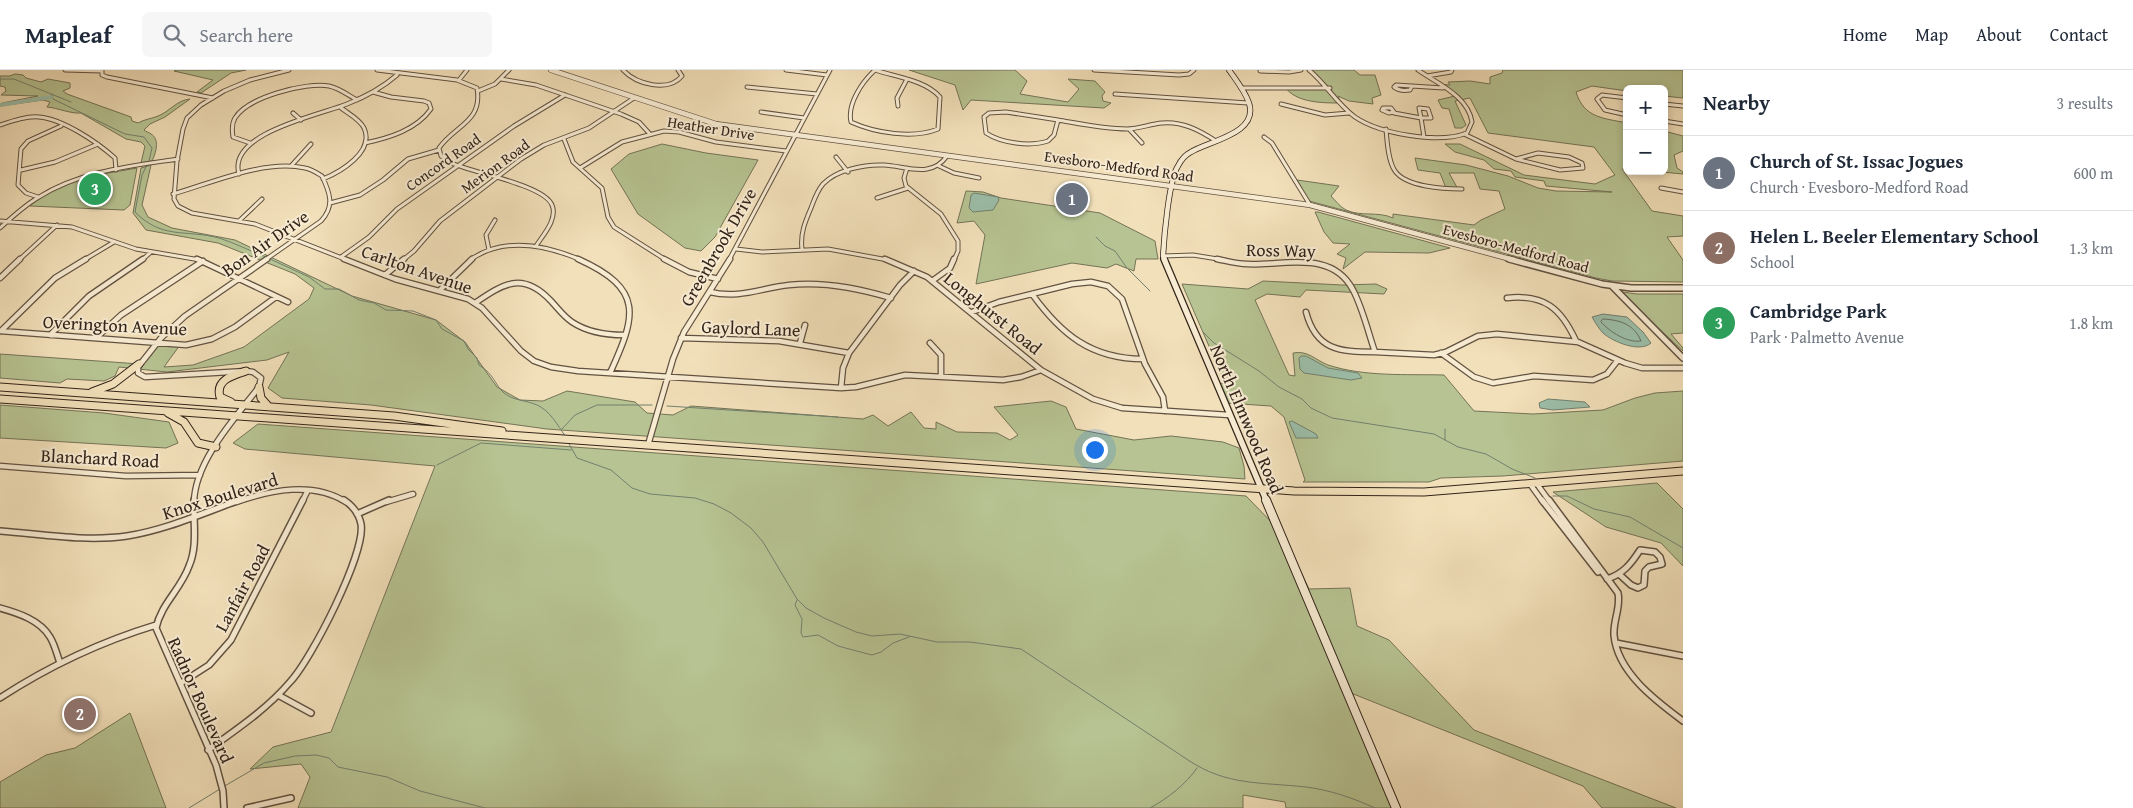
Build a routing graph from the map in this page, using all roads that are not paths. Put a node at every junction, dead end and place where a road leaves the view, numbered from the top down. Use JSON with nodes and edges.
{"nodes":[{"id":1,"x":64,"y":70,"type":"edge"},
{"id":2,"x":289,"y":70,"type":"edge"},
{"id":3,"x":378,"y":70,"type":"edge"},
{"id":4,"x":467,"y":70,"type":"edge"},
{"id":5,"x":509,"y":70,"type":"edge"},
{"id":6,"x":551,"y":70,"type":"edge"},
{"id":7,"x":623,"y":70,"type":"edge"},
{"id":8,"x":678,"y":70,"type":"edge"},
{"id":9,"x":786,"y":70,"type":"edge"},
{"id":10,"x":830,"y":70,"type":"edge"},
{"id":11,"x":875,"y":70,"type":"edge"},
{"id":12,"x":1094,"y":70,"type":"edge"},
{"id":13,"x":1194,"y":70,"type":"edge"},
{"id":14,"x":1229,"y":70,"type":"edge"},
{"id":15,"x":1301,"y":70,"type":"edge"},
{"id":16,"x":1309,"y":70,"type":"edge"},
{"id":17,"x":1418,"y":70,"type":"edge"},
{"id":18,"x":1442,"y":70,"type":"edge"},
{"id":19,"x":1452,"y":70,"type":"edge"},
{"id":20,"x":102,"y":71,"type":"edge"},
{"id":21,"x":1260,"y":71,"type":"edge"},
{"id":22,"x":1446,"y":73,"type":"junction"},
{"id":23,"x":397,"y":75,"type":"junction"},
{"id":24,"x":827,"y":75,"type":"junction"},
{"id":25,"x":1427,"y":76,"type":"junction"},
{"id":26,"x":500,"y":79,"type":"junction"},
{"id":27,"x":459,"y":80,"type":"junction"},
{"id":28,"x":906,"y":81,"type":"junction"},
{"id":29,"x":1329,"y":86,"type":"junction"},
{"id":30,"x":1412,"y":86,"type":"junction"},
{"id":31,"x":747,"y":87,"type":"dead end"},
{"id":32,"x":1240,"y":87,"type":"junction"},
{"id":33,"x":1444,"y":88,"type":"junction"},
{"id":34,"x":478,"y":91,"type":"junction"},
{"id":35,"x":373,"y":92,"type":"junction"},
{"id":36,"x":816,"y":94,"type":"junction"},
{"id":37,"x":1115,"y":94,"type":"dead end"},
{"id":38,"x":565,"y":95,"type":"junction"},
{"id":39,"x":1623,"y":97,"type":"edge"},
{"id":40,"x":214,"y":98,"type":"junction"},
{"id":41,"x":634,"y":98,"type":"junction"},
{"id":42,"x":357,"y":100,"type":"junction"},
{"id":43,"x":1248,"y":103,"type":"junction"},
{"id":44,"x":1281,"y":104,"type":"dead end"},
{"id":45,"x":1668,"y":104,"type":"edge"},
{"id":46,"x":898,"y":106,"type":"dead end"},
{"id":47,"x":1683,"y":106,"type":"edge"},
{"id":48,"x":340,"y":107,"type":"junction"},
{"id":49,"x":293,"y":112,"type":"dead end"},
{"id":50,"x":614,"y":112,"type":"junction"},
{"id":51,"x":761,"y":112,"type":"dead end"},
{"id":52,"x":1349,"y":112,"type":"junction"},
{"id":53,"x":1394,"y":113,"type":"dead end"},
{"id":54,"x":1623,"y":114,"type":"edge"},
{"id":55,"x":804,"y":118,"type":"junction"},
{"id":56,"x":300,"y":120,"type":"junction"},
{"id":57,"x":1058,"y":120,"type":"junction"},
{"id":58,"x":1668,"y":122,"type":"edge"},
{"id":59,"x":1683,"y":124,"type":"edge"},
{"id":60,"x":1,"y":125,"type":"edge"},
{"id":61,"x":61,"y":126,"type":"junction"},
{"id":62,"x":1129,"y":129,"type":"junction"},
{"id":63,"x":1386,"y":129,"type":"junction"},
{"id":64,"x":649,"y":133,"type":"junction"},
{"id":65,"x":1464,"y":134,"type":"junction"},
{"id":66,"x":795,"y":135,"type":"junction"},
{"id":67,"x":1264,"y":137,"type":"dead end"},
{"id":68,"x":1424,"y":137,"type":"junction"},
{"id":69,"x":564,"y":139,"type":"junction"},
{"id":70,"x":1216,"y":141,"type":"junction"},
{"id":71,"x":1142,"y":142,"type":"dead end"},
{"id":72,"x":365,"y":143,"type":"junction"},
{"id":73,"x":98,"y":144,"type":"junction"},
{"id":74,"x":250,"y":144,"type":"junction"},
{"id":75,"x":312,"y":144,"type":"dead end"},
{"id":76,"x":439,"y":150,"type":"junction"},
{"id":77,"x":786,"y":151,"type":"junction"},
{"id":78,"x":947,"y":156,"type":"junction"},
{"id":79,"x":836,"y":158,"type":"dead end"},
{"id":80,"x":178,"y":159,"type":"junction"},
{"id":81,"x":1516,"y":159,"type":"junction"},
{"id":82,"x":459,"y":165,"type":"junction"},
{"id":83,"x":291,"y":166,"type":"junction"},
{"id":84,"x":939,"y":166,"type":"junction"},
{"id":85,"x":580,"y":168,"type":"junction"},
{"id":86,"x":907,"y":168,"type":"junction"},
{"id":87,"x":20,"y":170,"type":"junction"},
{"id":88,"x":116,"y":170,"type":"junction"},
{"id":89,"x":848,"y":172,"type":"junction"},
{"id":90,"x":239,"y":174,"type":"junction"},
{"id":91,"x":496,"y":178,"type":"junction"},
{"id":92,"x":979,"y":178,"type":"dead end"},
{"id":93,"x":323,"y":179,"type":"junction"},
{"id":94,"x":1173,"y":186,"type":"junction"},
{"id":95,"x":908,"y":188,"type":"junction"},
{"id":96,"x":1661,"y":188,"type":"dead end"},
{"id":97,"x":1462,"y":189,"type":"dead end"},
{"id":98,"x":1683,"y":192,"type":"edge"},
{"id":99,"x":173,"y":194,"type":"junction"},
{"id":100,"x":38,"y":197,"type":"junction"},
{"id":101,"x":877,"y":198,"type":"dead end"},
{"id":102,"x":262,"y":199,"type":"dead end"},
{"id":103,"x":330,"y":204,"type":"junction"},
{"id":104,"x":1310,"y":205,"type":"junction"},
{"id":105,"x":240,"y":220,"type":"junction"},
{"id":106,"x":495,"y":220,"type":"dead end"},
{"id":107,"x":0,"y":221,"type":"edge"},
{"id":108,"x":8,"y":222,"type":"junction"},
{"id":109,"x":58,"y":225,"type":"junction"},
{"id":110,"x":0,"y":228,"type":"edge"},
{"id":111,"x":295,"y":239,"type":"junction"},
{"id":112,"x":114,"y":242,"type":"junction"},
{"id":113,"x":536,"y":246,"type":"junction"},
{"id":114,"x":736,"y":249,"type":"junction"},
{"id":115,"x":802,"y":249,"type":"junction"},
{"id":116,"x":489,"y":250,"type":"junction"},
{"id":117,"x":151,"y":252,"type":"junction"},
{"id":118,"x":1163,"y":256,"type":"junction"},
{"id":119,"x":341,"y":257,"type":"junction"},
{"id":120,"x":203,"y":261,"type":"junction"},
{"id":121,"x":914,"y":271,"type":"junction"},
{"id":122,"x":385,"y":275,"type":"junction"},
{"id":123,"x":0,"y":278,"type":"edge"},
{"id":124,"x":237,"y":279,"type":"junction"},
{"id":125,"x":718,"y":279,"type":"junction"},
{"id":126,"x":932,"y":281,"type":"junction"},
{"id":127,"x":1612,"y":286,"type":"junction"},
{"id":128,"x":1683,"y":288,"type":"edge"},
{"id":129,"x":440,"y":290,"type":"junction"},
{"id":130,"x":710,"y":292,"type":"junction"},
{"id":131,"x":1032,"y":294,"type":"junction"},
{"id":132,"x":276,"y":297,"type":"junction"},
{"id":133,"x":891,"y":298,"type":"junction"},
{"id":134,"x":1506,"y":298,"type":"dead end"},
{"id":135,"x":288,"y":302,"type":"dead end"},
{"id":136,"x":475,"y":303,"type":"junction"},
{"id":137,"x":972,"y":312,"type":"junction"},
{"id":138,"x":1306,"y":312,"type":"dead end"},
{"id":139,"x":805,"y":325,"type":"dead end"},
{"id":140,"x":0,"y":331,"type":"edge"},
{"id":141,"x":50,"y":335,"type":"junction"},
{"id":142,"x":624,"y":335,"type":"junction"},
{"id":143,"x":96,"y":338,"type":"junction"},
{"id":144,"x":681,"y":338,"type":"junction"},
{"id":145,"x":1576,"y":341,"type":"junction"},
{"id":146,"x":157,"y":343,"type":"junction"},
{"id":147,"x":800,"y":343,"type":"junction"},
{"id":148,"x":930,"y":343,"type":"dead end"},
{"id":149,"x":1375,"y":352,"type":"junction"},
{"id":150,"x":849,"y":353,"type":"junction"},
{"id":151,"x":1441,"y":353,"type":"junction"},
{"id":152,"x":1683,"y":358,"type":"edge"},
{"id":153,"x":1143,"y":359,"type":"junction"},
{"id":154,"x":1618,"y":360,"type":"junction"},
{"id":155,"x":139,"y":364,"type":"junction"},
{"id":156,"x":1683,"y":368,"type":"edge"},
{"id":157,"x":1042,"y":370,"type":"junction"},
{"id":158,"x":246,"y":371,"type":"junction"},
{"id":159,"x":610,"y":373,"type":"junction"},
{"id":160,"x":941,"y":376,"type":"junction"},
{"id":161,"x":668,"y":377,"type":"junction"},
{"id":162,"x":259,"y":386,"type":"junction"},
{"id":163,"x":0,"y":387,"type":"edge"},
{"id":164,"x":841,"y":388,"type":"junction"},
{"id":165,"x":86,"y":394,"type":"junction"},
{"id":166,"x":0,"y":399,"type":"edge"},
{"id":167,"x":237,"y":404,"type":"junction"},
{"id":168,"x":246,"y":405,"type":"junction"},
{"id":169,"x":269,"y":407,"type":"junction"},
{"id":170,"x":162,"y":410,"type":"junction"},
{"id":171,"x":1166,"y":411,"type":"junction"},
{"id":172,"x":1229,"y":415,"type":"junction"},
{"id":173,"x":238,"y":416,"type":"junction"},
{"id":174,"x":564,"y":439,"type":"junction"},
{"id":175,"x":648,"y":446,"type":"junction"},
{"id":176,"x":216,"y":447,"type":"junction"},
{"id":177,"x":0,"y":466,"type":"edge"},
{"id":178,"x":1683,"y":471,"type":"edge"},
{"id":179,"x":200,"y":475,"type":"junction"},
{"id":180,"x":1533,"y":484,"type":"junction"},
{"id":181,"x":308,"y":490,"type":"junction"},
{"id":182,"x":1261,"y":490,"type":"junction"},
{"id":183,"x":413,"y":494,"type":"dead end"},
{"id":184,"x":357,"y":514,"type":"junction"},
{"id":185,"x":195,"y":517,"type":"junction"},
{"id":186,"x":0,"y":531,"type":"edge"},
{"id":187,"x":1577,"y":536,"type":"junction"},
{"id":188,"x":1570,"y":537,"type":"junction"},
{"id":189,"x":1620,"y":575,"type":"junction"},
{"id":190,"x":1607,"y":579,"type":"junction"},
{"id":191,"x":0,"y":608,"type":"edge"},
{"id":192,"x":156,"y":625,"type":"junction"},
{"id":193,"x":1616,"y":643,"type":"junction"},
{"id":194,"x":1683,"y":656,"type":"edge"},
{"id":195,"x":60,"y":663,"type":"junction"},
{"id":196,"x":181,"y":683,"type":"junction"},
{"id":197,"x":278,"y":695,"type":"junction"},
{"id":198,"x":0,"y":698,"type":"edge"},
{"id":199,"x":311,"y":713,"type":"dead end"},
{"id":200,"x":1683,"y":721,"type":"edge"},
{"id":201,"x":208,"y":750,"type":"junction"},
{"id":202,"x":290,"y":798,"type":"dead end"},
{"id":203,"x":224,"y":808,"type":"edge"},
{"id":204,"x":247,"y":808,"type":"edge"},
{"id":205,"x":1396,"y":808,"type":"edge"}],
"edges":[{"from":1,"to":20,"type":"street"},
{"from":2,"to":40,"type":"street"},
{"from":3,"to":23,"type":"street"},
{"from":4,"to":27,"type":"street"},
{"from":5,"to":26,"type":"street"},
{"from":6,"to":41,"type":"street","name":"Evesboro-Medford Road"},
{"from":7,"to":8,"type":"street"},
{"from":9,"to":24,"type":"street"},
{"from":10,"to":24,"type":"street","name":"Greenbrook Drive"},
{"from":11,"to":28,"type":"street"},
{"from":11,"to":28,"type":"street"},
{"from":12,"to":13,"type":"street"},
{"from":14,"to":32,"type":"main road"},
{"from":15,"to":21,"type":"street"},
{"from":16,"to":29,"type":"street"},
{"from":17,"to":25,"type":"street"},
{"from":18,"to":22,"type":"street"},
{"from":19,"to":22,"type":"street"},
{"from":20,"to":40,"type":"street"},
{"from":22,"to":25,"type":"street"},
{"from":23,"to":27,"type":"street"},
{"from":23,"to":35,"type":"street"},
{"from":24,"to":36,"type":"street","name":"Greenbrook Drive"},
{"from":25,"to":33,"type":"street"},
{"from":26,"to":34,"type":"street"},
{"from":26,"to":38,"type":"street"},
{"from":27,"to":34,"type":"street"},
{"from":28,"to":46,"type":"street"},
{"from":29,"to":32,"type":"street"},
{"from":29,"to":52,"type":"street"},
{"from":30,"to":30,"type":"street"},
{"from":30,"to":33,"type":"street"},
{"from":31,"to":36,"type":"street"},
{"from":32,"to":43,"type":"main road"},
{"from":33,"to":65,"type":"street"},
{"from":34,"to":76,"type":"street"},
{"from":35,"to":42,"type":"street"},
{"from":35,"to":72,"type":"street"},
{"from":36,"to":55,"type":"street","name":"Greenbrook Drive"},
{"from":37,"to":43,"type":"street"},
{"from":38,"to":50,"type":"street"},
{"from":38,"to":82,"type":"street","name":"Concord Road"},
{"from":39,"to":54,"type":"street"},
{"from":40,"to":80,"type":"street"},
{"from":41,"to":50,"type":"street","name":"Merion Road"},
{"from":41,"to":66,"type":"street","name":"Evesboro-Medford Road"},
{"from":42,"to":48,"type":"street"},
{"from":42,"to":74,"type":"street"},
{"from":43,"to":70,"type":"main road","name":"North Elmwood Road"},
{"from":44,"to":52,"type":"street"},
{"from":45,"to":47,"type":"street"},
{"from":48,"to":56,"type":"street"},
{"from":48,"to":72,"type":"street"},
{"from":49,"to":56,"type":"street"},
{"from":50,"to":64,"type":"street"},
{"from":50,"to":69,"type":"street","name":"Merion Road"},
{"from":51,"to":55,"type":"street"},
{"from":52,"to":63,"type":"street"},
{"from":53,"to":68,"type":"street"},
{"from":55,"to":66,"type":"street","name":"Greenbrook Drive"},
{"from":56,"to":74,"type":"street"},
{"from":57,"to":57,"type":"street"},
{"from":57,"to":62,"type":"street"},
{"from":58,"to":59,"type":"street"},
{"from":60,"to":61,"type":"street"},
{"from":61,"to":73,"type":"street"},
{"from":61,"to":87,"type":"street"},
{"from":62,"to":70,"type":"street"},
{"from":62,"to":71,"type":"street"},
{"from":63,"to":68,"type":"street"},
{"from":63,"to":97,"type":"street"},
{"from":64,"to":77,"type":"street","name":"Heather Drive"},
{"from":64,"to":85,"type":"street","name":"Heather Drive"},
{"from":65,"to":68,"type":"street"},
{"from":65,"to":81,"type":"street"},
{"from":66,"to":77,"type":"street","name":"Greenbrook Drive"},
{"from":66,"to":78,"type":"street","name":"Evesboro-Medford Road"},
{"from":67,"to":104,"type":"street"},
{"from":69,"to":85,"type":"street"},
{"from":69,"to":91,"type":"street","name":"Merion Road"},
{"from":70,"to":94,"type":"main road","name":"North Elmwood Road"},
{"from":72,"to":93,"type":"street"},
{"from":73,"to":87,"type":"street"},
{"from":73,"to":88,"type":"street"},
{"from":74,"to":90,"type":"street"},
{"from":75,"to":83,"type":"street"},
{"from":76,"to":82,"type":"street"},
{"from":76,"to":103,"type":"street"},
{"from":77,"to":114,"type":"street","name":"Greenbrook Drive"},
{"from":78,"to":84,"type":"street"},
{"from":78,"to":94,"type":"street","name":"Evesboro-Medford Road"},
{"from":79,"to":89,"type":"street"},
{"from":80,"to":88,"type":"street"},
{"from":80,"to":99,"type":"street"},
{"from":81,"to":81,"type":"street"},
{"from":82,"to":91,"type":"street"},
{"from":82,"to":119,"type":"street","name":"Concord Road"},
{"from":83,"to":90,"type":"street"},
{"from":83,"to":93,"type":"street"},
{"from":84,"to":86,"type":"street"},
{"from":84,"to":92,"type":"street"},
{"from":85,"to":125,"type":"street"},
{"from":86,"to":89,"type":"street"},
{"from":86,"to":95,"type":"street"},
{"from":87,"to":100,"type":"street"},
{"from":88,"to":100,"type":"street"},
{"from":89,"to":115,"type":"street"},
{"from":90,"to":99,"type":"street"},
{"from":91,"to":113,"type":"street"},
{"from":91,"to":122,"type":"street","name":"Merion Road"},
{"from":93,"to":103,"type":"street","name":"Bon Air Drive"},
{"from":94,"to":104,"type":"street","name":"Evesboro-Medford Road"},
{"from":94,"to":118,"type":"main road","name":"North Elmwood Road"},
{"from":95,"to":101,"type":"street"},
{"from":95,"to":126,"type":"street"},
{"from":96,"to":98,"type":"street"},
{"from":99,"to":105,"type":"street","name":"Carlton Avenue"},
{"from":100,"to":108,"type":"street"},
{"from":102,"to":105,"type":"street"},
{"from":103,"to":111,"type":"street","name":"Bon Air Drive"},
{"from":104,"to":127,"type":"street","name":"Evesboro-Medford Road"},
{"from":105,"to":111,"type":"street","name":"Carlton Avenue"},
{"from":106,"to":116,"type":"street"},
{"from":107,"to":108,"type":"street"},
{"from":108,"to":109,"type":"street"},
{"from":108,"to":110,"type":"street"},
{"from":109,"to":112,"type":"street"},
{"from":109,"to":123,"type":"street"},
{"from":111,"to":119,"type":"street","name":"Carlton Avenue"},
{"from":111,"to":124,"type":"street","name":"Bon Air Drive"},
{"from":112,"to":117,"type":"street"},
{"from":112,"to":140,"type":"street"},
{"from":113,"to":116,"type":"street"},
{"from":113,"to":142,"type":"street"},
{"from":114,"to":115,"type":"street","name":"Longhurst Road"},
{"from":114,"to":125,"type":"street","name":"Greenbrook Drive"},
{"from":115,"to":121,"type":"street","name":"Longhurst Road"},
{"from":116,"to":129,"type":"street"},
{"from":117,"to":120,"type":"street"},
{"from":117,"to":141,"type":"street"},
{"from":118,"to":149,"type":"street","name":"Ross Way"},
{"from":118,"to":172,"type":"main road","name":"North Elmwood Road"},
{"from":119,"to":122,"type":"street","name":"Carlton Avenue"},
{"from":120,"to":124,"type":"street"},
{"from":120,"to":143,"type":"street"},
{"from":121,"to":126,"type":"street","name":"Longhurst Road"},
{"from":121,"to":133,"type":"street"},
{"from":122,"to":129,"type":"street","name":"Carlton Avenue"},
{"from":124,"to":132,"type":"street"},
{"from":124,"to":146,"type":"street","name":"Bon Air Drive"},
{"from":125,"to":130,"type":"street","name":"Greenbrook Drive"},
{"from":126,"to":137,"type":"street","name":"Longhurst Road"},
{"from":127,"to":128,"type":"street","name":"Evesboro-Medford Road"},
{"from":127,"to":152,"type":"street"},
{"from":129,"to":136,"type":"street","name":"Carlton Avenue"},
{"from":130,"to":133,"type":"street"},
{"from":130,"to":144,"type":"street","name":"Greenbrook Drive"},
{"from":131,"to":137,"type":"street"},
{"from":131,"to":153,"type":"street"},
{"from":131,"to":153,"type":"street"},
{"from":132,"to":135,"type":"street"},
{"from":132,"to":146,"type":"street","name":"Overington Avenue"},
{"from":133,"to":150,"type":"street"},
{"from":134,"to":145,"type":"street"},
{"from":136,"to":142,"type":"street"},
{"from":136,"to":159,"type":"street","name":"Carlton Avenue"},
{"from":137,"to":157,"type":"street","name":"Longhurst Road"},
{"from":138,"to":149,"type":"street"},
{"from":139,"to":147,"type":"street"},
{"from":140,"to":141,"type":"street","name":"Overington Avenue"},
{"from":141,"to":143,"type":"street","name":"Overington Avenue"},
{"from":142,"to":159,"type":"street"},
{"from":143,"to":146,"type":"street","name":"Overington Avenue"},
{"from":144,"to":147,"type":"street","name":"Gaylord Lane"},
{"from":144,"to":161,"type":"street","name":"Greenbrook Drive"},
{"from":145,"to":151,"type":"street"},
{"from":145,"to":154,"type":"street"},
{"from":146,"to":155,"type":"street","name":"Bon Air Drive"},
{"from":147,"to":150,"type":"street","name":"Gaylord Lane"},
{"from":148,"to":160,"type":"street"},
{"from":149,"to":151,"type":"street"},
{"from":150,"to":164,"type":"street"},
{"from":151,"to":154,"type":"street"},
{"from":153,"to":171,"type":"street"},
{"from":154,"to":156,"type":"street"},
{"from":155,"to":158,"type":"street"},
{"from":155,"to":165,"type":"highway"},
{"from":157,"to":160,"type":"street","name":"Carlton Avenue"},
{"from":157,"to":171,"type":"street","name":"Longhurst Road"},
{"from":158,"to":162,"type":"street"},
{"from":158,"to":167,"type":"highway"},
{"from":159,"to":161,"type":"street","name":"Carlton Avenue"},
{"from":160,"to":164,"type":"street","name":"Carlton Avenue"},
{"from":161,"to":164,"type":"street","name":"Carlton Avenue"},
{"from":161,"to":175,"type":"street","name":"Greenbrook Drive"},
{"from":162,"to":168,"type":"street","name":"Radnor Boulevard"},
{"from":162,"to":169,"type":"highway"},
{"from":163,"to":165,"type":"highway"},
{"from":165,"to":167,"type":"highway"},
{"from":166,"to":170,"type":"highway"},
{"from":167,"to":168,"type":"highway"},
{"from":168,"to":169,"type":"highway"},
{"from":168,"to":173,"type":"street","name":"Radnor Boulevard"},
{"from":169,"to":174,"type":"highway"},
{"from":170,"to":173,"type":"highway"},
{"from":170,"to":176,"type":"highway"},
{"from":171,"to":172,"type":"street","name":"Longhurst Road"},
{"from":172,"to":182,"type":"main road","name":"North Elmwood Road"},
{"from":173,"to":174,"type":"highway"},
{"from":173,"to":176,"type":"street","name":"Radnor Boulevard"},
{"from":174,"to":175,"type":"highway"},
{"from":175,"to":182,"type":"highway"},
{"from":176,"to":179,"type":"street","name":"Radnor Boulevard"},
{"from":177,"to":179,"type":"street","name":"Blanchard Road"},
{"from":178,"to":180,"type":"highway"},
{"from":179,"to":185,"type":"street","name":"Radnor Boulevard"},
{"from":180,"to":182,"type":"highway"},
{"from":180,"to":187,"type":"street"},
{"from":180,"to":188,"type":"street"},
{"from":181,"to":184,"type":"street","name":"Knox Boulevard"},
{"from":181,"to":185,"type":"street","name":"Knox Boulevard"},
{"from":181,"to":196,"type":"street","name":"Lanfair Road"},
{"from":182,"to":205,"type":"main road","name":"North Elmwood Road"},
{"from":183,"to":184,"type":"street"},
{"from":184,"to":197,"type":"street"},
{"from":185,"to":186,"type":"street","name":"Knox Boulevard"},
{"from":185,"to":192,"type":"street","name":"Radnor Boulevard"},
{"from":187,"to":188,"type":"street"},
{"from":187,"to":190,"type":"street"},
{"from":188,"to":190,"type":"street"},
{"from":189,"to":189,"type":"street"},
{"from":189,"to":190,"type":"street"},
{"from":190,"to":193,"type":"street"},
{"from":191,"to":195,"type":"street"},
{"from":192,"to":195,"type":"street"},
{"from":192,"to":196,"type":"street","name":"Radnor Boulevard"},
{"from":193,"to":194,"type":"street"},
{"from":193,"to":200,"type":"street"},
{"from":195,"to":198,"type":"street"},
{"from":196,"to":201,"type":"street","name":"Radnor Boulevard"},
{"from":197,"to":199,"type":"street"},
{"from":197,"to":201,"type":"street"},
{"from":201,"to":203,"type":"street","name":"Radnor Boulevard"},
{"from":202,"to":204,"type":"street"}]}
